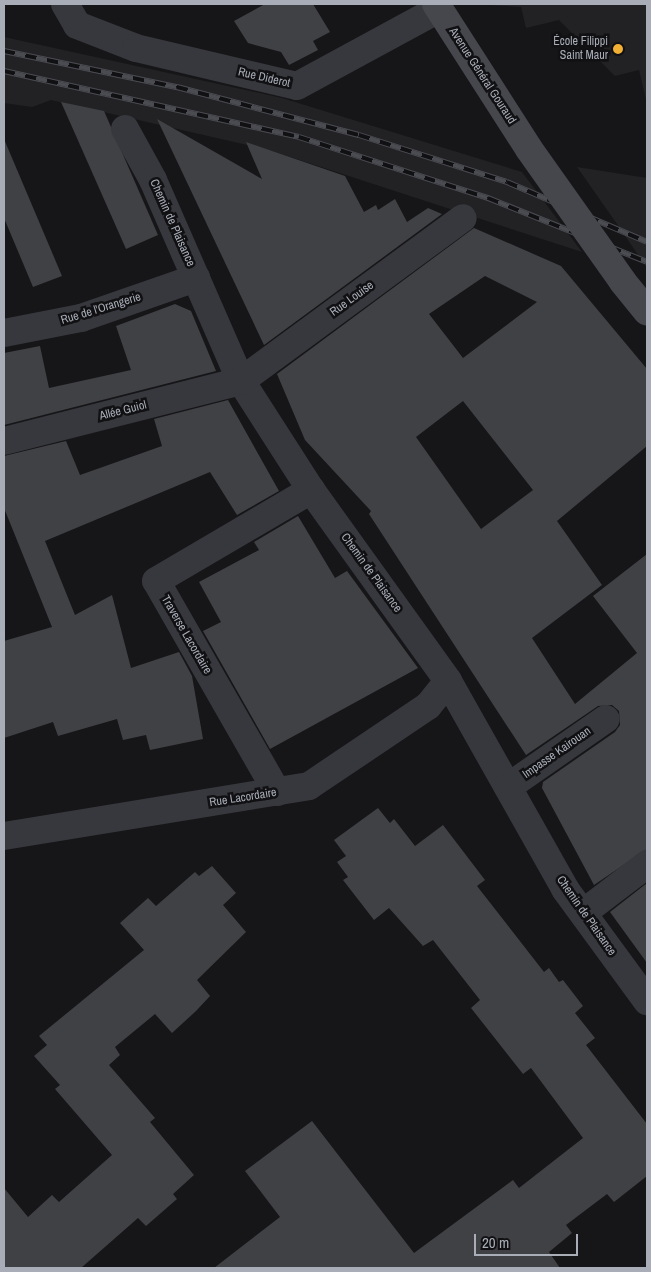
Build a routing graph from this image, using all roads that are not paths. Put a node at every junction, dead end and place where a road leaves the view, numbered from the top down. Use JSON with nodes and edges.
{"nodes":[{"id":1,"x":437,"y":6,"type":"edge"},
{"id":2,"x":71,"y":14,"type":"edge"},
{"id":3,"x":125,"y":128,"type":"dead end"},
{"id":4,"x":463,"y":218,"type":"dead end"},
{"id":5,"x":196,"y":278,"type":"junction"},
{"id":6,"x":647,"y":312,"type":"edge"},
{"id":7,"x":4,"y":333,"type":"edge"},
{"id":8,"x":241,"y":381,"type":"junction"},
{"id":9,"x":4,"y":441,"type":"edge"},
{"id":10,"x":311,"y":490,"type":"junction"},
{"id":11,"x":448,"y":681,"type":"junction"},
{"id":12,"x":606,"y":719,"type":"dead end"},
{"id":13,"x":508,"y":787,"type":"junction"},
{"id":14,"x":277,"y":792,"type":"junction"},
{"id":15,"x":4,"y":836,"type":"edge"},
{"id":16,"x":647,"y":864,"type":"edge"},
{"id":17,"x":582,"y":913,"type":"junction"},
{"id":18,"x":647,"y":1001,"type":"edge"}],
"edges":[{"from":1,"to":2,"type":"street","name":"Rue Diderot"},
{"from":1,"to":6,"type":"main road","name":"Avenue Général Gouraud","bridge":true},
{"from":3,"to":5,"type":"street","name":"Chemin de Plaisance"},
{"from":4,"to":8,"type":"street","name":"Rue Louise"},
{"from":5,"to":7,"type":"street","name":"Rue de l'Orangerie"},
{"from":5,"to":8,"type":"street","name":"Chemin de Plaisance"},
{"from":8,"to":9,"type":"street","name":"Allée Guiol"},
{"from":8,"to":10,"type":"street","name":"Chemin de Plaisance"},
{"from":10,"to":11,"type":"street","name":"Chemin de Plaisance"},
{"from":10,"to":14,"type":"street","name":"Traverse Lacordaire"},
{"from":11,"to":13,"type":"street","name":"Chemin de Plaisance"},
{"from":11,"to":14,"type":"street","name":"Rue Lacordaire"},
{"from":12,"to":13,"type":"street","name":"Impasse Kairouan"},
{"from":13,"to":17,"type":"street","name":"Chemin de Plaisance"},
{"from":14,"to":15,"type":"street","name":"Rue Lacordaire"},
{"from":16,"to":17,"type":"street"},
{"from":17,"to":18,"type":"street","name":"Chemin de Plaisance"}]}
